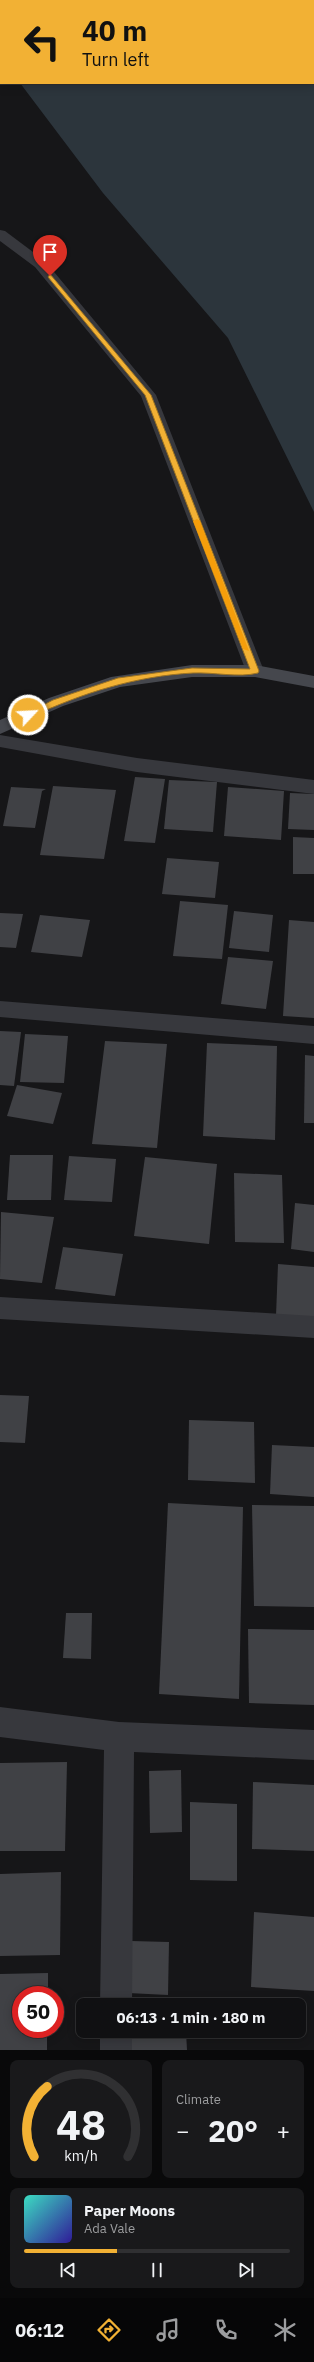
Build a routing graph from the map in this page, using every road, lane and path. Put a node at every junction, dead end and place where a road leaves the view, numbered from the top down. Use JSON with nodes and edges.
{"nodes":[{"id":1,"x":0,"y":234,"type":"edge"},
{"id":2,"x":255,"y":671,"type":"junction"},
{"id":3,"x":314,"y":682,"type":"edge"},
{"id":4,"x":0,"y":728,"type":"edge"},
{"id":5,"x":0,"y":741,"type":"edge"},
{"id":6,"x":314,"y":787,"type":"edge"},
{"id":7,"x":0,"y":1009,"type":"edge"},
{"id":8,"x":314,"y":1035,"type":"edge"},
{"id":9,"x":0,"y":1308,"type":"edge"},
{"id":10,"x":314,"y":1327,"type":"edge"},
{"id":11,"x":0,"y":1722,"type":"edge"},
{"id":12,"x":119,"y":1737,"type":"junction"},
{"id":13,"x":314,"y":1745,"type":"edge"},
{"id":14,"x":116,"y":1998,"type":"edge"},
{"id":15,"x":116,"y":2038,"type":"edge"},
{"id":16,"x":116,"y":2050,"type":"edge"}],
"edges":[{"from":1,"to":2,"type":"street"},
{"from":2,"to":3,"type":"main road"},
{"from":2,"to":4,"type":"main road"},
{"from":5,"to":6,"type":"street"},
{"from":7,"to":8,"type":"street"},
{"from":9,"to":10,"type":"street"},
{"from":11,"to":12,"type":"street"},
{"from":12,"to":13,"type":"street"},
{"from":12,"to":14,"type":"street"},
{"from":15,"to":16,"type":"street"}]}
